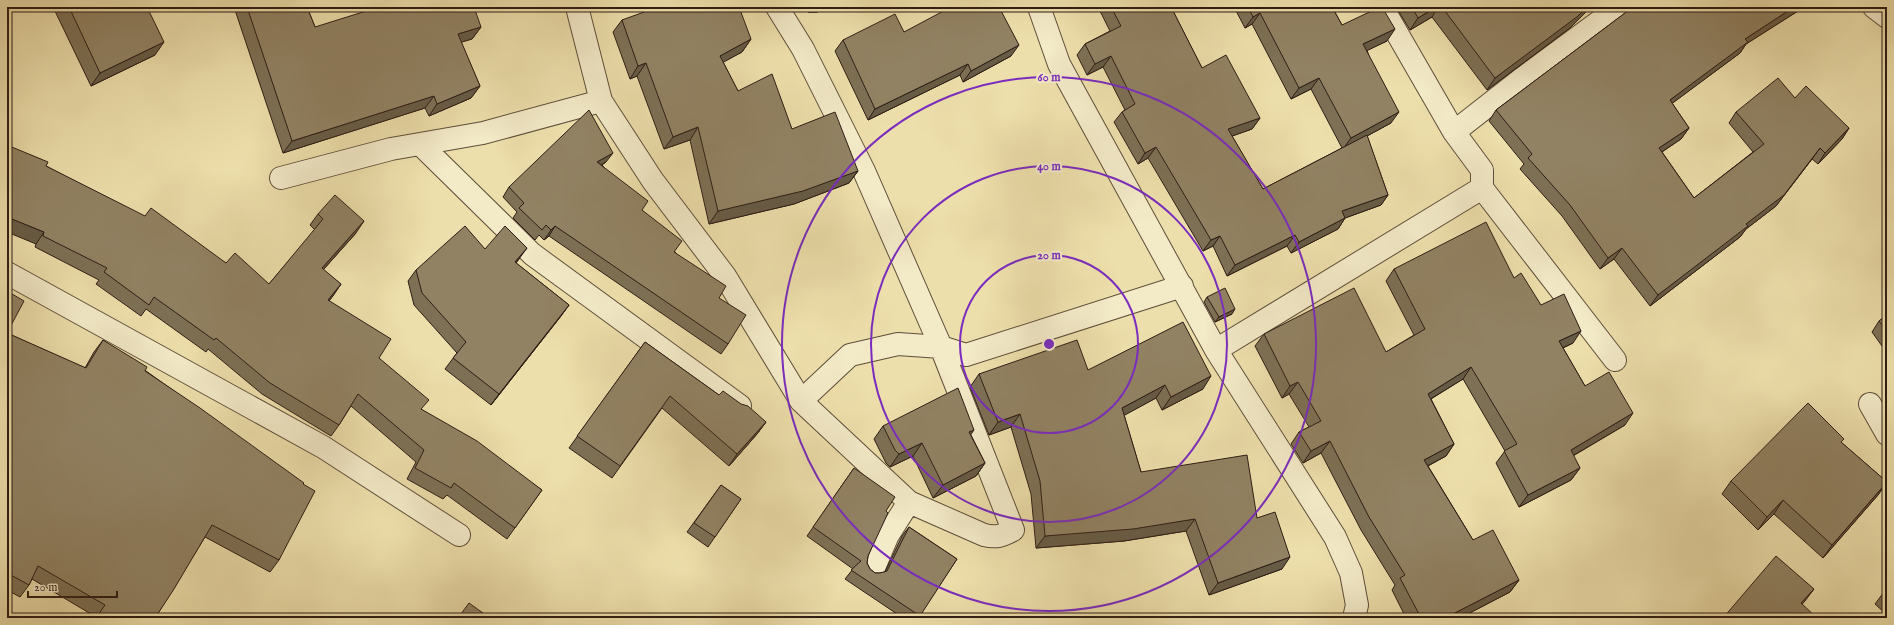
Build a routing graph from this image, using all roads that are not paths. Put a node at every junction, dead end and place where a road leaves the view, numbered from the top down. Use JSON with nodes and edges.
{"nodes":[{"id":1,"x":577,"y":7,"type":"edge"},
{"id":2,"x":777,"y":7,"type":"edge"},
{"id":3,"x":1039,"y":7,"type":"edge"},
{"id":4,"x":1382,"y":7,"type":"edge"},
{"id":5,"x":1619,"y":7,"type":"edge"},
{"id":6,"x":1874,"y":7,"type":"edge"},
{"id":7,"x":1887,"y":17,"type":"edge"},
{"id":8,"x":601,"y":101,"type":"junction"},
{"id":9,"x":1454,"y":132,"type":"junction"},
{"id":10,"x":420,"y":144,"type":"junction"},
{"id":11,"x":281,"y":178,"type":"dead end"},
{"id":12,"x":1482,"y":188,"type":"junction"},
{"id":13,"x":7,"y":272,"type":"edge"},
{"id":14,"x":1182,"y":286,"type":"junction"},
{"id":15,"x":941,"y":347,"type":"junction"},
{"id":16,"x":1216,"y":350,"type":"junction"},
{"id":17,"x":1615,"y":360,"type":"dead end"},
{"id":18,"x":801,"y":401,"type":"junction"},
{"id":19,"x":1870,"y":404,"type":"dead end"},
{"id":20,"x":740,"y":406,"type":"edge"},
{"id":21,"x":1887,"y":434,"type":"edge"},
{"id":22,"x":909,"y":502,"type":"junction"},
{"id":23,"x":459,"y":535,"type":"dead end"},
{"id":24,"x":873,"y":570,"type":"edge"},
{"id":25,"x":1354,"y":618,"type":"edge"}],
"edges":[{"from":1,"to":8,"type":"street"},
{"from":2,"to":15,"type":"street"},
{"from":3,"to":14,"type":"street"},
{"from":4,"to":9,"type":"street"},
{"from":5,"to":9,"type":"street"},
{"from":6,"to":7,"type":"street"},
{"from":8,"to":10,"type":"street"},
{"from":8,"to":18,"type":"street"},
{"from":9,"to":12,"type":"street"},
{"from":10,"to":11,"type":"street"},
{"from":10,"to":20,"type":"street"},
{"from":12,"to":16,"type":"street"},
{"from":12,"to":17,"type":"street"},
{"from":13,"to":23,"type":"street"},
{"from":14,"to":15,"type":"street"},
{"from":14,"to":16,"type":"street"},
{"from":15,"to":18,"type":"street"},
{"from":15,"to":22,"type":"street"},
{"from":16,"to":25,"type":"street"},
{"from":18,"to":22,"type":"street"},
{"from":19,"to":21,"type":"street"},
{"from":22,"to":24,"type":"street"}]}
